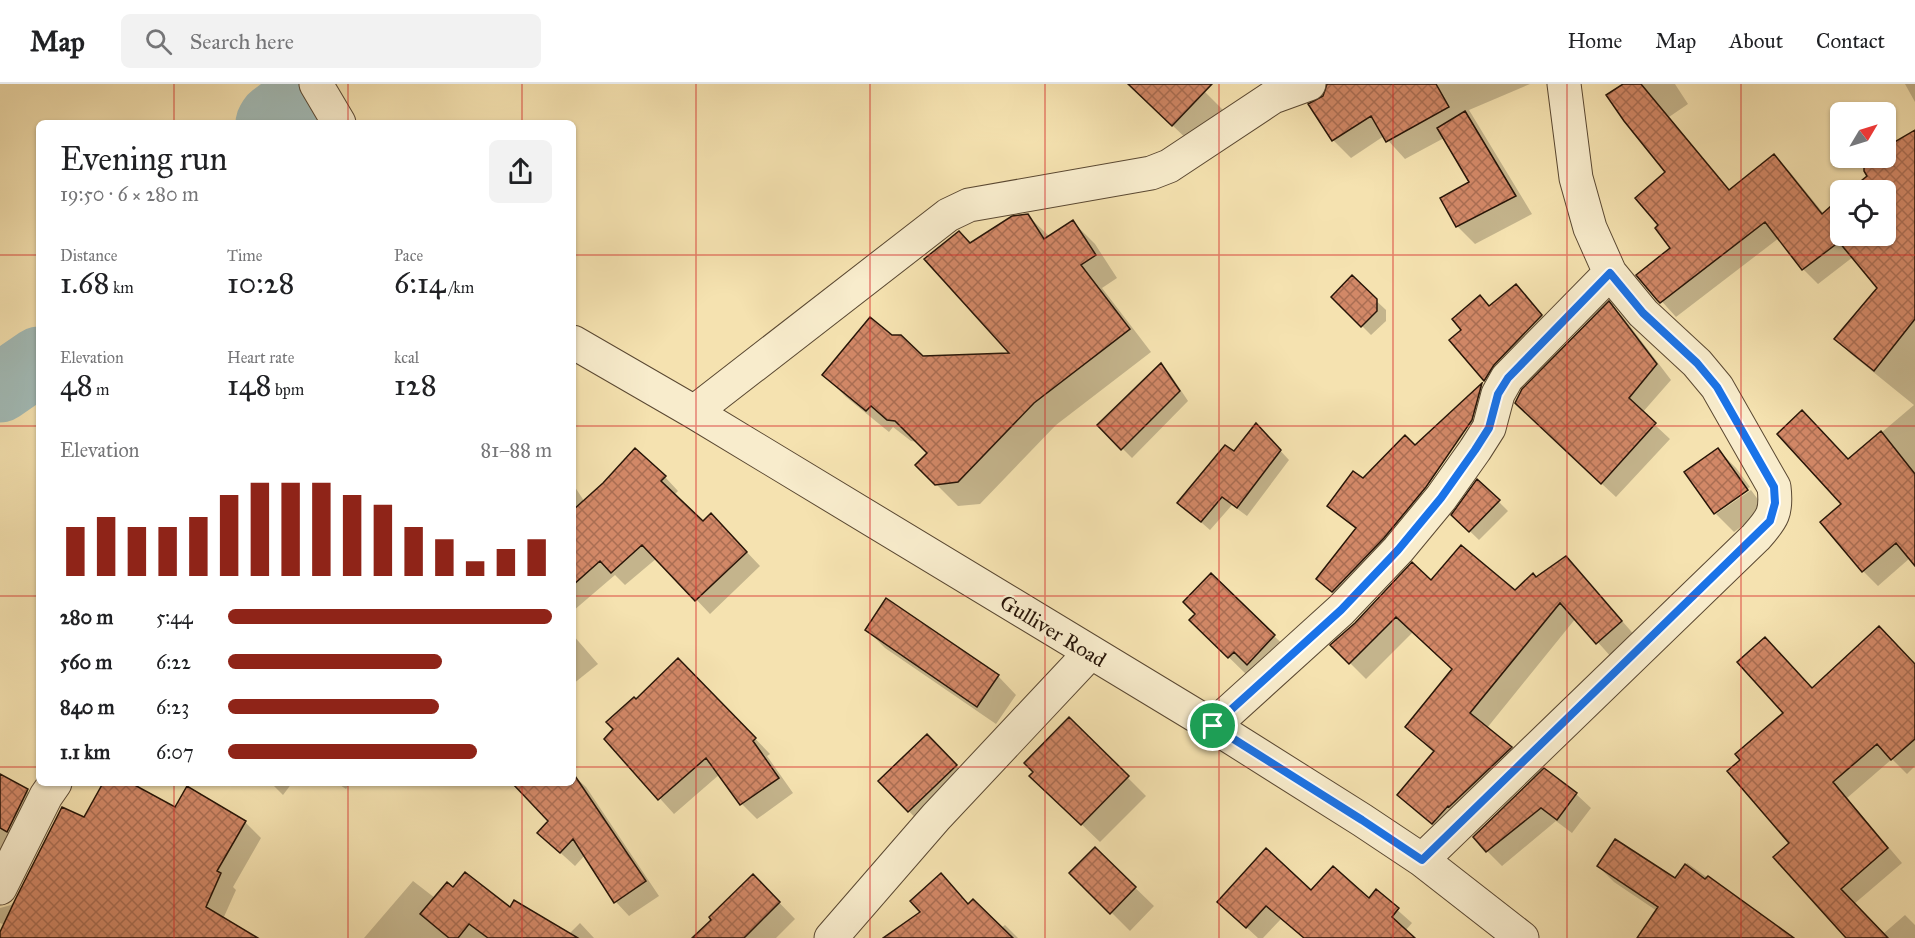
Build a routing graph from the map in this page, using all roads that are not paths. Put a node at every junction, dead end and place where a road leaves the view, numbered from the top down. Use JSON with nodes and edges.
{"nodes":[{"id":1,"x":316,"y":84,"type":"edge"},
{"id":2,"x":1309,"y":84,"type":"edge"},
{"id":3,"x":1564,"y":84,"type":"edge"},
{"id":4,"x":337,"y":120,"type":"edge"},
{"id":5,"x":1610,"y":273,"type":"junction"},
{"id":6,"x":576,"y":344,"type":"edge"},
{"id":7,"x":694,"y":412,"type":"junction"},
{"id":8,"x":1090,"y":653,"type":"junction"},
{"id":9,"x":1213,"y":726,"type":"junction"},
{"id":10,"x":53,"y":786,"type":"edge"},
{"id":11,"x":1422,"y":860,"type":"junction"},
{"id":12,"x":0,"y":888,"type":"edge"},
{"id":13,"x":831,"y":938,"type":"edge"},
{"id":14,"x":1522,"y":938,"type":"edge"}],
"edges":[{"from":1,"to":4,"type":"street"},
{"from":2,"to":7,"type":"street"},
{"from":3,"to":5,"type":"street"},
{"from":5,"to":9,"type":"street"},
{"from":5,"to":11,"type":"street"},
{"from":6,"to":7,"type":"street","name":"Gulliver Road"},
{"from":7,"to":8,"type":"street","name":"Gulliver Road"},
{"from":8,"to":9,"type":"street","name":"Gulliver Road"},
{"from":8,"to":13,"type":"street"},
{"from":9,"to":11,"type":"street","name":"Gulliver Road"},
{"from":10,"to":12,"type":"street"},
{"from":11,"to":14,"type":"street","name":"Gulliver Road"}]}
